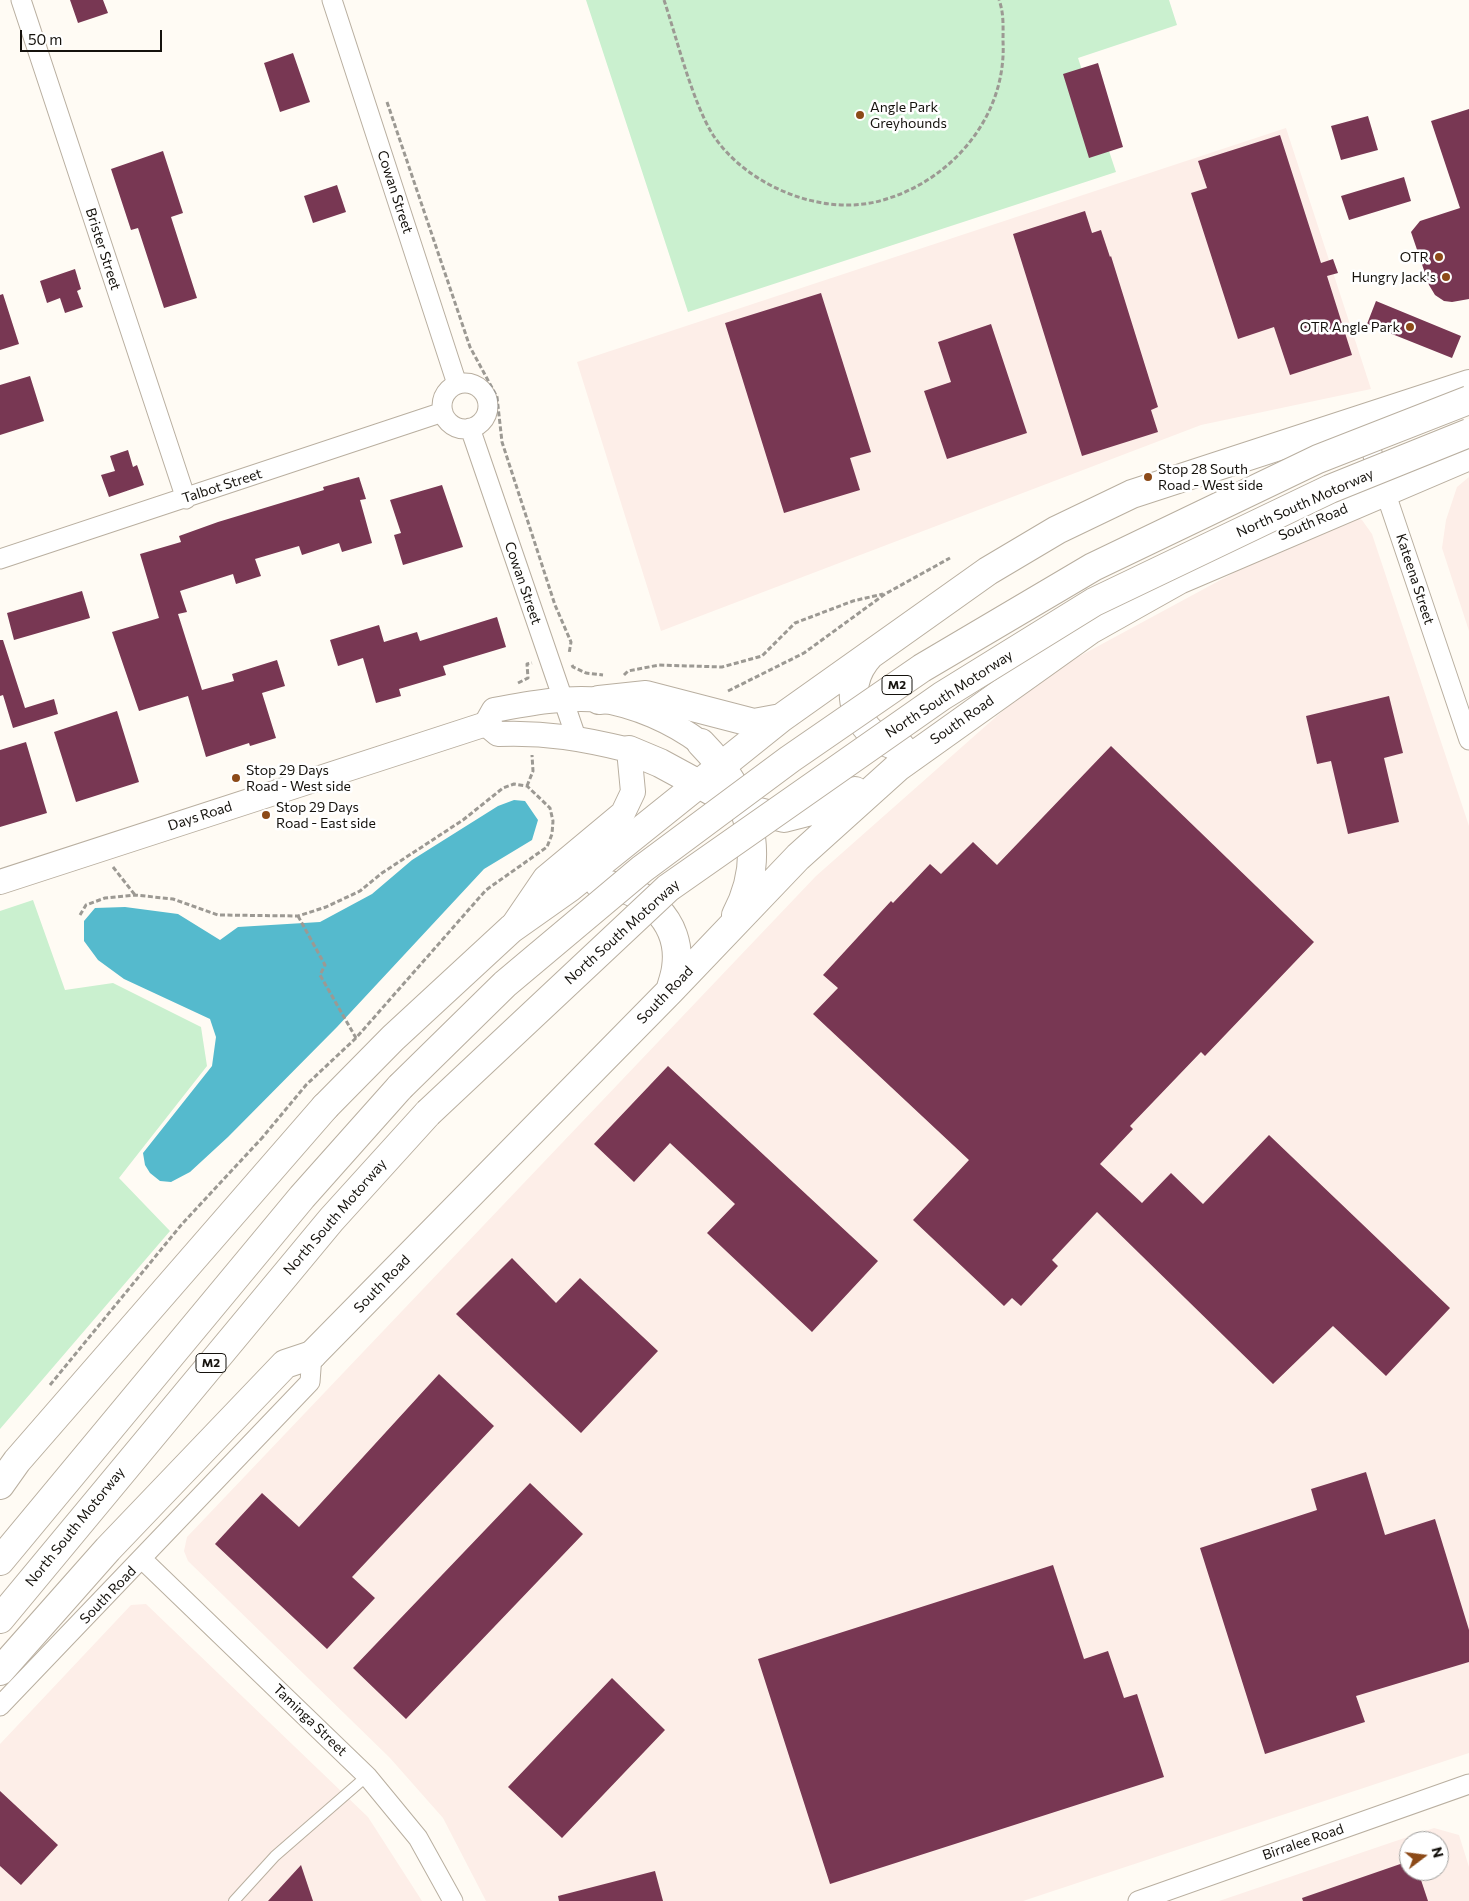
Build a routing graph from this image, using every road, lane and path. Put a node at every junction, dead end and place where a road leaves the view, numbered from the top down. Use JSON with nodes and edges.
{"nodes":[{"id":1,"x":21,"y":0,"type":"edge"},
{"id":2,"x":332,"y":0,"type":"edge"},
{"id":3,"x":664,"y":0,"type":"edge"},
{"id":4,"x":999,"y":0,"type":"edge"},
{"id":5,"x":384,"y":94,"type":"dead end"},
{"id":6,"x":457,"y":384,"type":"junction"},
{"id":7,"x":1469,"y":384,"type":"edge"},
{"id":8,"x":1469,"y":400,"type":"edge"},
{"id":9,"x":443,"y":412,"type":"junction"},
{"id":10,"x":1361,"y":419,"type":"junction"},
{"id":11,"x":470,"y":428,"type":"junction"},
{"id":12,"x":1469,"y":433,"type":"edge"},
{"id":13,"x":1469,"y":456,"type":"edge"},
{"id":14,"x":1387,"y":493,"type":"junction"},
{"id":15,"x":186,"y":499,"type":"junction"},
{"id":16,"x":950,"y":558,"type":"dead end"},
{"id":17,"x":0,"y":559,"type":"edge"},
{"id":18,"x":885,"y":594,"type":"junction"},
{"id":19,"x":874,"y":650,"type":"junction"},
{"id":20,"x":534,"y":662,"type":"dead end"},
{"id":21,"x":613,"y":676,"type":"dead end"},
{"id":22,"x":630,"y":679,"type":"dead end"},
{"id":23,"x":512,"y":687,"type":"dead end"},
{"id":24,"x":721,"y":690,"type":"dead end"},
{"id":25,"x":600,"y":700,"type":"junction"},
{"id":26,"x":563,"y":701,"type":"junction"},
{"id":27,"x":780,"y":718,"type":"junction"},
{"id":28,"x":486,"y":724,"type":"junction"},
{"id":29,"x":576,"y":737,"type":"junction"},
{"id":30,"x":1469,"y":740,"type":"edge"},
{"id":31,"x":932,"y":742,"type":"junction"},
{"id":32,"x":701,"y":744,"type":"joint"},
{"id":33,"x":629,"y":750,"type":"junction"},
{"id":34,"x":532,"y":752,"type":"dead end"},
{"id":35,"x":722,"y":765,"type":"junction"},
{"id":36,"x":898,"y":767,"type":"junction"},
{"id":37,"x":699,"y":784,"type":"junction"},
{"id":38,"x":527,"y":786,"type":"junction"},
{"id":39,"x":743,"y":808,"type":"junction"},
{"id":40,"x":111,"y":865,"type":"dead end"},
{"id":41,"x":0,"y":882,"type":"edge"},
{"id":42,"x":569,"y":888,"type":"junction"},
{"id":43,"x":135,"y":895,"type":"junction"},
{"id":44,"x":80,"y":915,"type":"dead end"},
{"id":45,"x":298,"y":916,"type":"junction"},
{"id":46,"x":511,"y":928,"type":"junction"},
{"id":47,"x":670,"y":991,"type":"junction"},
{"id":48,"x":356,"y":1038,"type":"junction"},
{"id":49,"x":278,"y":1131,"type":"dead end"},
{"id":50,"x":262,"y":1138,"type":"junction"},
{"id":51,"x":312,"y":1355,"type":"junction"},
{"id":52,"x":44,"y":1392,"type":"dead end"},
{"id":53,"x":0,"y":1485,"type":"edge"},
{"id":54,"x":142,"y":1559,"type":"junction"},
{"id":55,"x":0,"y":1561,"type":"edge"},
{"id":56,"x":0,"y":1619,"type":"edge"},
{"id":57,"x":0,"y":1671,"type":"edge"},
{"id":58,"x":0,"y":1706,"type":"edge"},
{"id":59,"x":367,"y":1776,"type":"junction"},
{"id":60,"x":1469,"y":1784,"type":"edge"},
{"id":61,"x":234,"y":1901,"type":"edge"},
{"id":62,"x":453,"y":1901,"type":"edge"},
{"id":63,"x":1138,"y":1901,"type":"edge"}],
"edges":[{"from":1,"to":15,"type":"street","name":"Brister Street"},
{"from":2,"to":6,"type":"street","name":"Cowan Street"},
{"from":3,"to":4,"type":"path"},
{"from":5,"to":21,"type":"path"},
{"from":6,"to":9,"type":"street"},
{"from":6,"to":11,"type":"street"},
{"from":7,"to":10,"type":"highway"},
{"from":8,"to":55,"type":"highway","number":"M2","bridge":true},
{"from":9,"to":11,"type":"street"},
{"from":9,"to":15,"type":"street","name":"Talbot Street"},
{"from":10,"to":14,"type":"street","name":"Kateena Street"},
{"from":10,"to":19,"type":"highway"},
{"from":11,"to":26,"type":"street","name":"Cowan Street"},
{"from":12,"to":56,"type":"highway","name":"North South Motorway","number":"M2","bridge":true},
{"from":13,"to":14,"type":"highway","name":"South Road"},
{"from":14,"to":30,"type":"street","name":"Kateena Street"},
{"from":14,"to":31,"type":"highway","name":"South Road"},
{"from":15,"to":17,"type":"street","name":"Talbot Street"},
{"from":16,"to":18,"type":"path"},
{"from":18,"to":22,"type":"path"},
{"from":18,"to":24,"type":"path"},
{"from":19,"to":27,"type":"highway"},
{"from":19,"to":31,"type":"highway"},
{"from":20,"to":23,"type":"path"},
{"from":25,"to":26,"type":"street","name":"Days Road"},
{"from":25,"to":27,"type":"highway"},
{"from":25,"to":32,"type":"street","name":"Days Road"},
{"from":26,"to":28,"type":"street","name":"Days Road"},
{"from":26,"to":29,"type":"street","name":"Cowan Street"},
{"from":27,"to":35,"type":"highway"},
{"from":28,"to":29,"type":"street"},
{"from":28,"to":41,"type":"street","name":"Days Road"},
{"from":29,"to":33,"type":"street"},
{"from":31,"to":36,"type":"highway","name":"South Road"},
{"from":32,"to":35,"type":"highway"},
{"from":33,"to":37,"type":"highway"},
{"from":33,"to":46,"type":"street"},
{"from":34,"to":38,"type":"path"},
{"from":35,"to":37,"type":"highway"},
{"from":35,"to":39,"type":"highway"},
{"from":36,"to":39,"type":"highway"},
{"from":36,"to":47,"type":"highway","name":"South Road"},
{"from":37,"to":39,"type":"highway"},
{"from":37,"to":42,"type":"highway"},
{"from":38,"to":45,"type":"path"},
{"from":38,"to":48,"type":"path"},
{"from":39,"to":47,"type":"highway"},
{"from":40,"to":43,"type":"path"},
{"from":42,"to":46,"type":"highway"},
{"from":42,"to":47,"type":"highway"},
{"from":43,"to":44,"type":"path"},
{"from":43,"to":45,"type":"path"},
{"from":45,"to":48,"type":"path"},
{"from":46,"to":53,"type":"highway"},
{"from":47,"to":51,"type":"highway","name":"South Road"},
{"from":48,"to":50,"type":"path"},
{"from":49,"to":50,"type":"path"},
{"from":50,"to":52,"type":"path"},
{"from":51,"to":54,"type":"street","name":"South Road"},
{"from":51,"to":57,"type":"highway"},
{"from":54,"to":58,"type":"street","name":"South Road"},
{"from":54,"to":59,"type":"street","name":"Taminga Street"},
{"from":59,"to":61,"type":"lane"},
{"from":59,"to":62,"type":"street","name":"Taminga Street"},
{"from":60,"to":63,"type":"street","name":"Birralee Road"}]}
